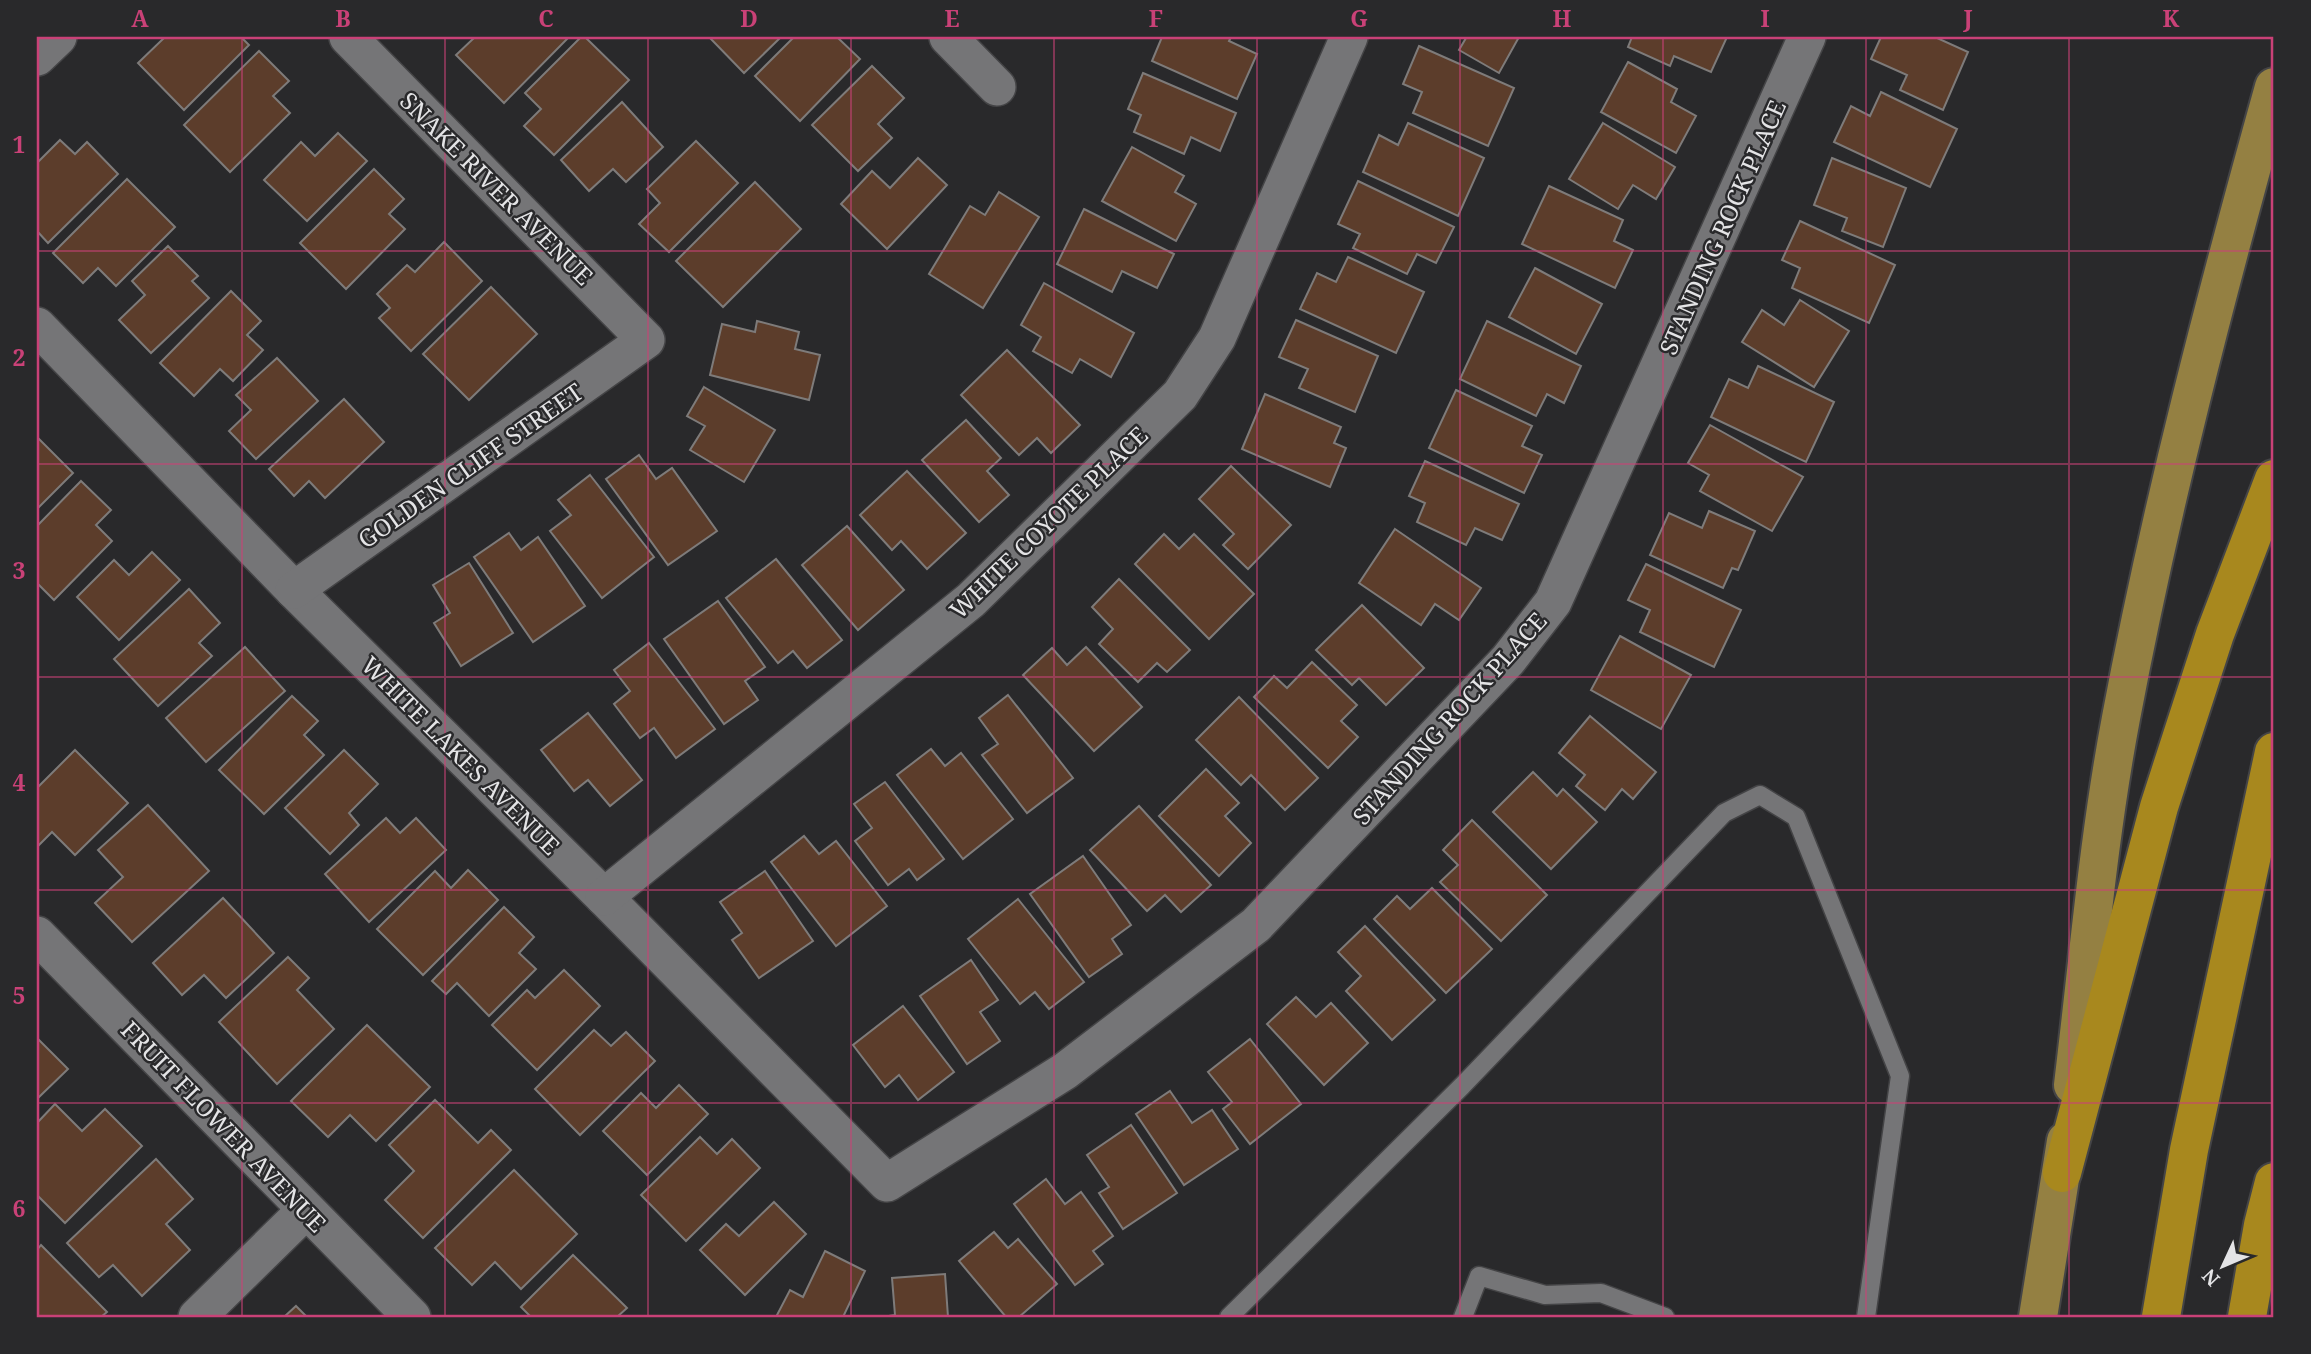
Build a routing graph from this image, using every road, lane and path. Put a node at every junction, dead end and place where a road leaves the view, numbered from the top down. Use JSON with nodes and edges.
{"nodes":[{"id":1,"x":58,"y":37,"type":"edge"},
{"id":2,"x":348,"y":37,"type":"edge"},
{"id":3,"x":948,"y":37,"type":"edge"},
{"id":4,"x":1349,"y":37,"type":"edge"},
{"id":5,"x":1807,"y":37,"type":"edge"},
{"id":6,"x":37,"y":57,"type":"edge"},
{"id":7,"x":997,"y":87,"type":"dead end"},
{"id":8,"x":2274,"y":87,"type":"edge"},
{"id":9,"x":37,"y":326,"type":"edge"},
{"id":10,"x":646,"y":340,"type":"joint"},
{"id":11,"x":2274,"y":479,"type":"edge"},
{"id":12,"x":294,"y":590,"type":"junction"},
{"id":13,"x":2274,"y":752,"type":"edge"},
{"id":14,"x":604,"y":897,"type":"junction"},
{"id":15,"x":37,"y":935,"type":"edge"},
{"id":16,"x":2062,"y":1173,"type":"junction"},
{"id":17,"x":2274,"y":1182,"type":"edge"},
{"id":18,"x":887,"y":1183,"type":"joint"},
{"id":19,"x":306,"y":1209,"type":"junction"},
{"id":20,"x":197,"y":1317,"type":"edge"},
{"id":21,"x":412,"y":1317,"type":"edge"},
{"id":22,"x":1229,"y":1317,"type":"edge"},
{"id":23,"x":1463,"y":1317,"type":"edge"},
{"id":24,"x":1665,"y":1317,"type":"edge"},
{"id":25,"x":1866,"y":1317,"type":"edge"},
{"id":26,"x":2038,"y":1317,"type":"edge"},
{"id":27,"x":2161,"y":1317,"type":"edge"},
{"id":28,"x":2247,"y":1317,"type":"edge"}],
"edges":[{"from":1,"to":6,"type":"street"},
{"from":2,"to":10,"type":"street","name":"SNAKE RIVER AVENUE"},
{"from":3,"to":7,"type":"street"},
{"from":4,"to":14,"type":"street","name":"WHITE COYOTE PLACE"},
{"from":5,"to":18,"type":"street","name":"STANDING ROCK PLACE"},
{"from":8,"to":16,"type":"main road"},
{"from":9,"to":12,"type":"street","name":"WHITE LAKES AVENUE"},
{"from":10,"to":12,"type":"street","name":"GOLDEN CLIFF STREET"},
{"from":11,"to":16,"type":"highway"},
{"from":12,"to":14,"type":"street","name":"WHITE LAKES AVENUE"},
{"from":13,"to":27,"type":"highway"},
{"from":14,"to":18,"type":"street","name":"WHITE LAKES AVENUE"},
{"from":15,"to":19,"type":"street","name":"FRUIT FLOWER AVENUE"},
{"from":16,"to":26,"type":"main road"},
{"from":17,"to":28,"type":"highway"},
{"from":19,"to":20,"type":"street"},
{"from":19,"to":21,"type":"street","name":"FRUIT FLOWER AVENUE"},
{"from":22,"to":25,"type":"lane"},
{"from":23,"to":24,"type":"lane"}]}
